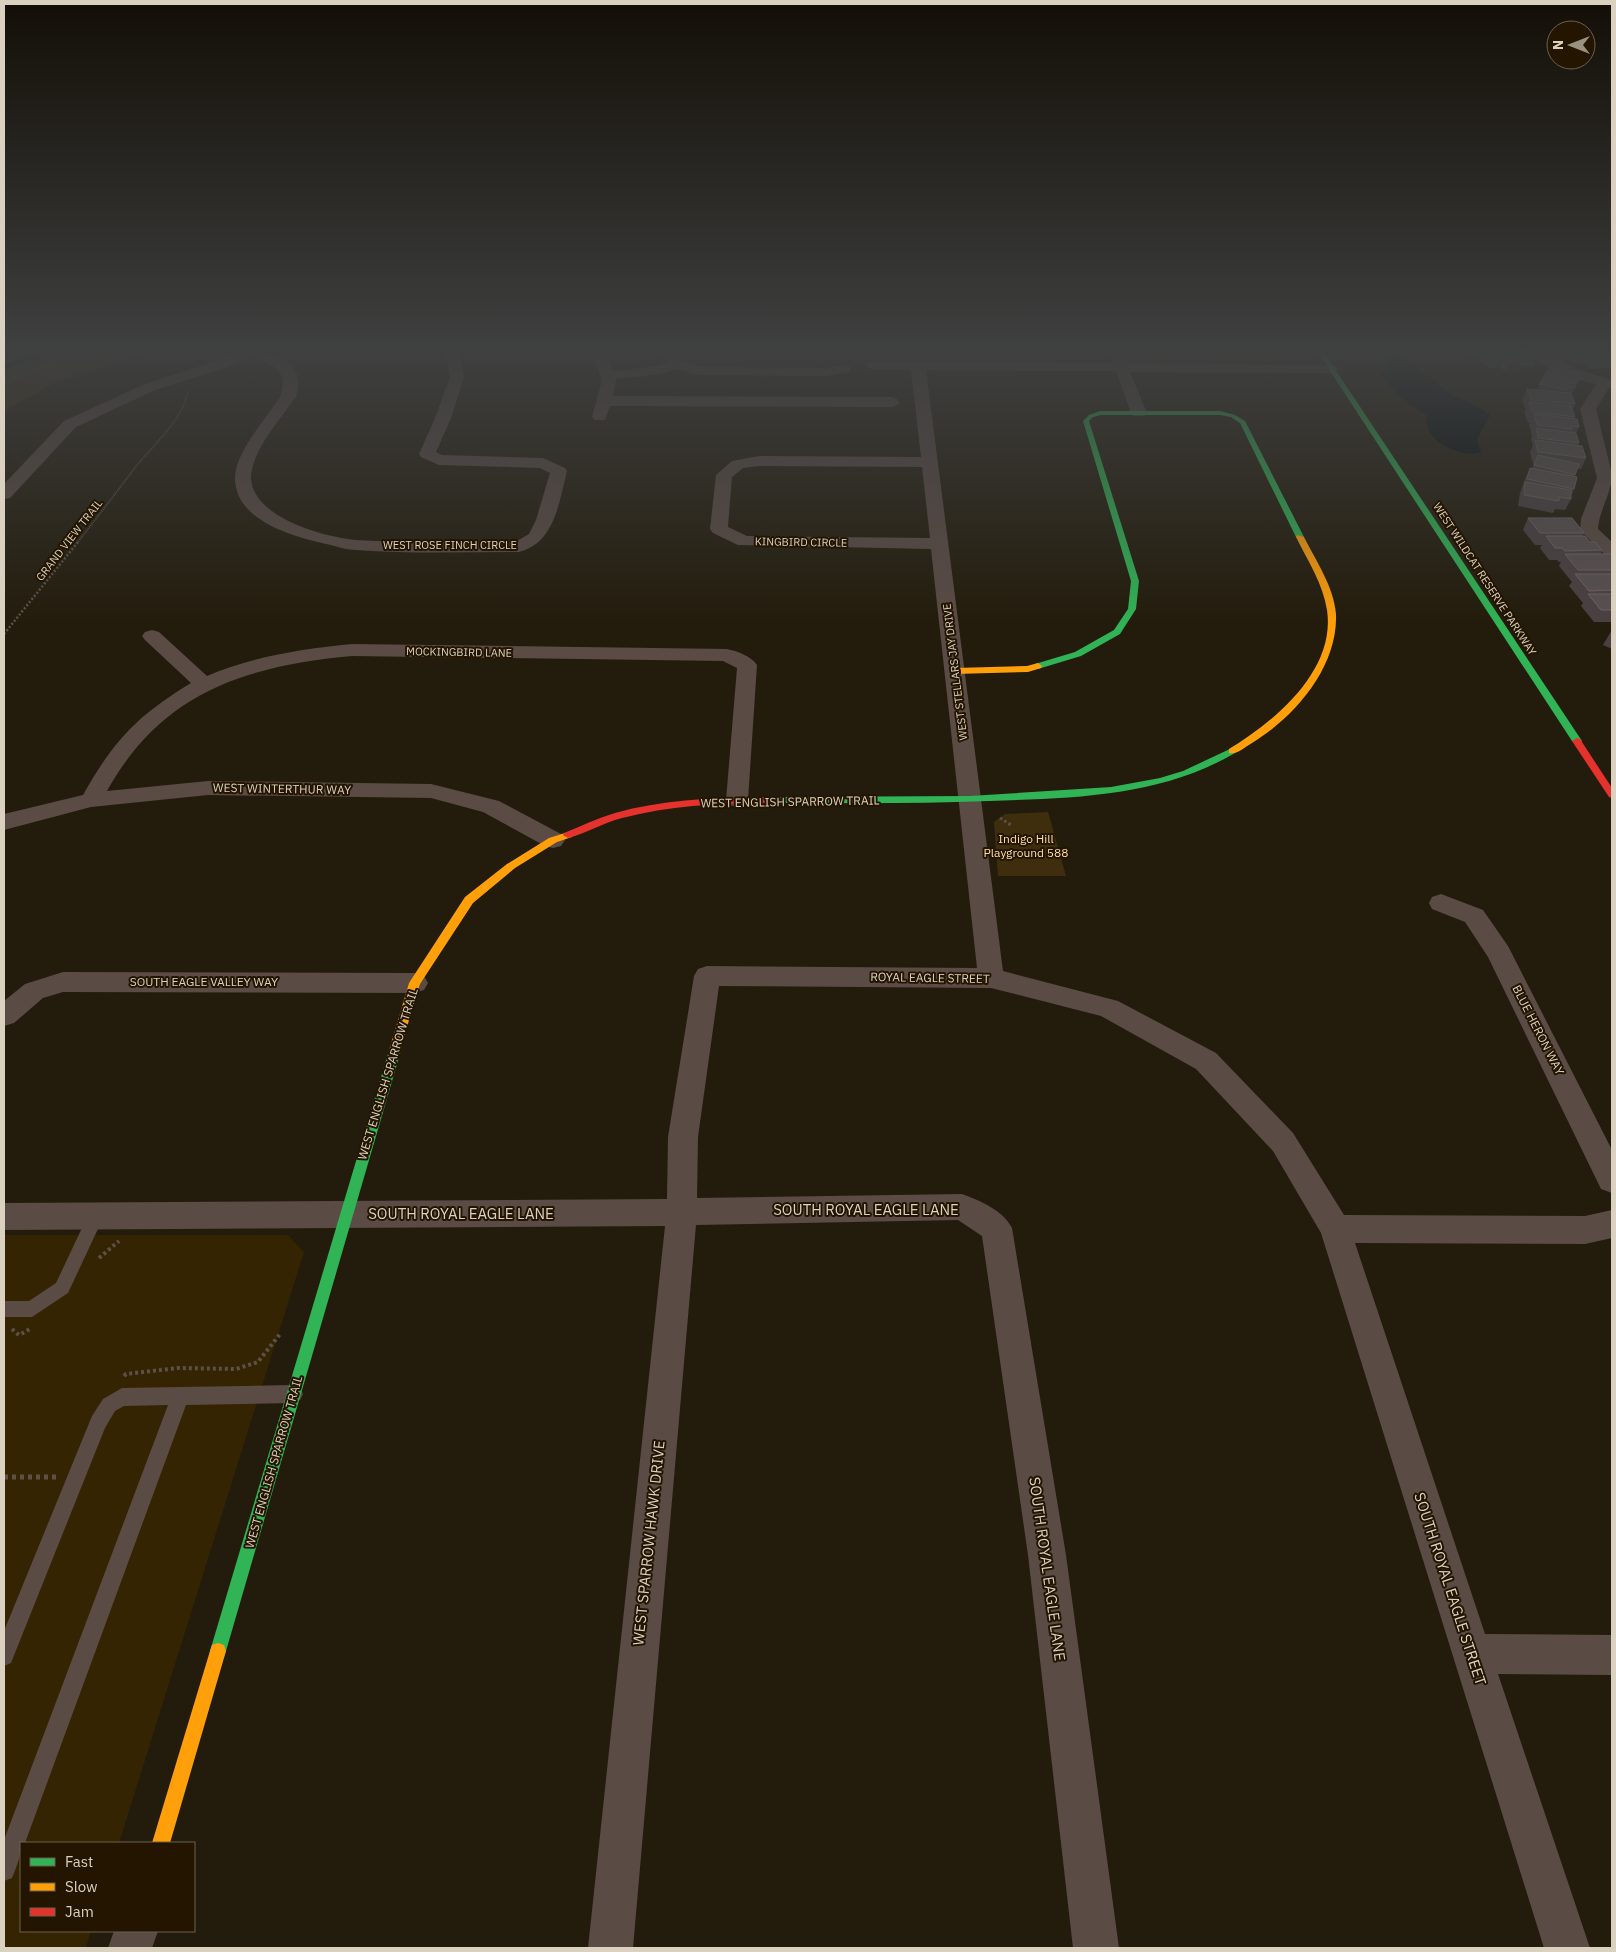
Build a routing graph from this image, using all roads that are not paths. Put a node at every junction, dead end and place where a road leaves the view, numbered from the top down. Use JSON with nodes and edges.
{"nodes":[{"id":1,"x":50,"y":442,"type":"edge"},
{"id":2,"x":257,"y":442,"type":"edge"},
{"id":3,"x":432,"y":442,"type":"edge"},
{"id":4,"x":928,"y":442,"type":"edge"},
{"id":5,"x":1092,"y":442,"type":"edge"},
{"id":6,"x":1252,"y":442,"type":"edge"},
{"id":7,"x":1379,"y":442,"type":"edge"},
{"id":8,"x":1596,"y":442,"type":"edge"},
{"id":9,"x":930,"y":462,"type":"junction"},
{"id":10,"x":12,"y":476,"type":"edge"},
{"id":11,"x":4,"y":494,"type":"edge"},
{"id":12,"x":939,"y":544,"type":"junction"},
{"id":13,"x":1612,"y":552,"type":"edge"},
{"id":14,"x":152,"y":636,"type":"dead end"},
{"id":15,"x":954,"y":671,"type":"junction"},
{"id":16,"x":203,"y":683,"type":"junction"},
{"id":17,"x":1612,"y":795,"type":"edge"},
{"id":18,"x":91,"y":800,"type":"junction"},
{"id":19,"x":736,"y":800,"type":"junction"},
{"id":20,"x":970,"y":800,"type":"junction"},
{"id":21,"x":4,"y":822,"type":"edge"},
{"id":22,"x":553,"y":840,"type":"junction"},
{"id":23,"x":1441,"y":903,"type":"dead end"},
{"id":24,"x":991,"y":978,"type":"junction"},
{"id":25,"x":415,"y":983,"type":"junction"},
{"id":26,"x":4,"y":1016,"type":"edge"},
{"id":27,"x":683,"y":1137,"type":"joint"},
{"id":28,"x":1612,"y":1180,"type":"edge"},
{"id":29,"x":682,"y":1212,"type":"junction"},
{"id":30,"x":346,"y":1214,"type":"junction"},
{"id":31,"x":4,"y":1216,"type":"edge"},
{"id":32,"x":96,"y":1216,"type":"junction"},
{"id":33,"x":1612,"y":1224,"type":"edge"},
{"id":34,"x":1335,"y":1229,"type":"junction"},
{"id":35,"x":4,"y":1309,"type":"edge"},
{"id":36,"x":294,"y":1394,"type":"junction"},
{"id":37,"x":180,"y":1396,"type":"junction"},
{"id":38,"x":1471,"y":1654,"type":"junction"},
{"id":39,"x":1612,"y":1655,"type":"edge"},
{"id":40,"x":4,"y":1656,"type":"edge"},
{"id":41,"x":161,"y":1842,"type":"edge"},
{"id":42,"x":4,"y":1870,"type":"edge"},
{"id":43,"x":136,"y":1932,"type":"edge"},
{"id":44,"x":130,"y":1948,"type":"edge"},
{"id":45,"x":610,"y":1948,"type":"edge"},
{"id":46,"x":1096,"y":1948,"type":"edge"},
{"id":47,"x":1567,"y":1948,"type":"edge"}],
"edges":[{"from":1,"to":10,"type":"street"},
{"from":2,"to":3,"type":"street","name":"WEST ROSE FINCH CIRCLE"},
{"from":4,"to":9,"type":"street","name":"WEST STELLARS JAY DRIVE"},
{"from":5,"to":15,"type":"street","name":"WEST ENGLISH SPARROW TRAIL"},
{"from":6,"to":20,"type":"street","name":"WEST ENGLISH SPARROW TRAIL"},
{"from":7,"to":17,"type":"street","name":"WEST WILDCAT RESERVE PARKWAY"},
{"from":8,"to":13,"type":"street"},
{"from":9,"to":12,"type":"street","name":"WEST STELLARS JAY DRIVE"},
{"from":9,"to":12,"type":"street","name":"KINGBIRD CIRCLE"},
{"from":10,"to":11,"type":"street"},
{"from":12,"to":15,"type":"street","name":"WEST STELLARS JAY DRIVE"},
{"from":14,"to":16,"type":"street"},
{"from":15,"to":20,"type":"street","name":"WEST STELLARS JAY DRIVE"},
{"from":16,"to":18,"type":"street","name":"MOCKINGBIRD LANE"},
{"from":16,"to":19,"type":"street","name":"MOCKINGBIRD LANE"},
{"from":18,"to":21,"type":"street","name":"WEST WINTERTHUR WAY"},
{"from":18,"to":22,"type":"street","name":"WEST WINTERTHUR WAY"},
{"from":19,"to":20,"type":"street","name":"WEST ENGLISH SPARROW TRAIL"},
{"from":19,"to":22,"type":"street","name":"WEST ENGLISH SPARROW TRAIL"},
{"from":20,"to":24,"type":"street","name":"WEST STELLARS JAY DRIVE"},
{"from":22,"to":25,"type":"street","name":"WEST ENGLISH SPARROW TRAIL"},
{"from":23,"to":28,"type":"street","name":"BLUE HERON WAY"},
{"from":24,"to":27,"type":"street","name":"ROYAL EAGLE STREET"},
{"from":24,"to":34,"type":"street","name":"ROYAL EAGLE STREET"},
{"from":25,"to":26,"type":"street","name":"SOUTH EAGLE VALLEY WAY"},
{"from":25,"to":30,"type":"street","name":"WEST ENGLISH SPARROW TRAIL"},
{"from":27,"to":29,"type":"street","name":"WEST SPARROW HAWK DRIVE"},
{"from":29,"to":30,"type":"street","name":"SOUTH ROYAL EAGLE LANE"},
{"from":29,"to":45,"type":"street","name":"WEST SPARROW HAWK DRIVE"},
{"from":29,"to":46,"type":"street","name":"SOUTH ROYAL EAGLE LANE"},
{"from":30,"to":32,"type":"street","name":"SOUTH ROYAL EAGLE LANE"},
{"from":30,"to":36,"type":"street","name":"WEST ENGLISH SPARROW TRAIL"},
{"from":31,"to":32,"type":"street","name":"SOUTH ROYAL EAGLE LANE"},
{"from":32,"to":35,"type":"lane"},
{"from":33,"to":34,"type":"street"},
{"from":34,"to":38,"type":"street","name":"SOUTH ROYAL EAGLE STREET"},
{"from":36,"to":37,"type":"lane"},
{"from":36,"to":41,"type":"street","name":"WEST ENGLISH SPARROW TRAIL"},
{"from":37,"to":40,"type":"lane"},
{"from":37,"to":42,"type":"lane"},
{"from":38,"to":39,"type":"street"},
{"from":38,"to":47,"type":"street","name":"SOUTH ROYAL EAGLE STREET"},
{"from":43,"to":44,"type":"street"}]}
